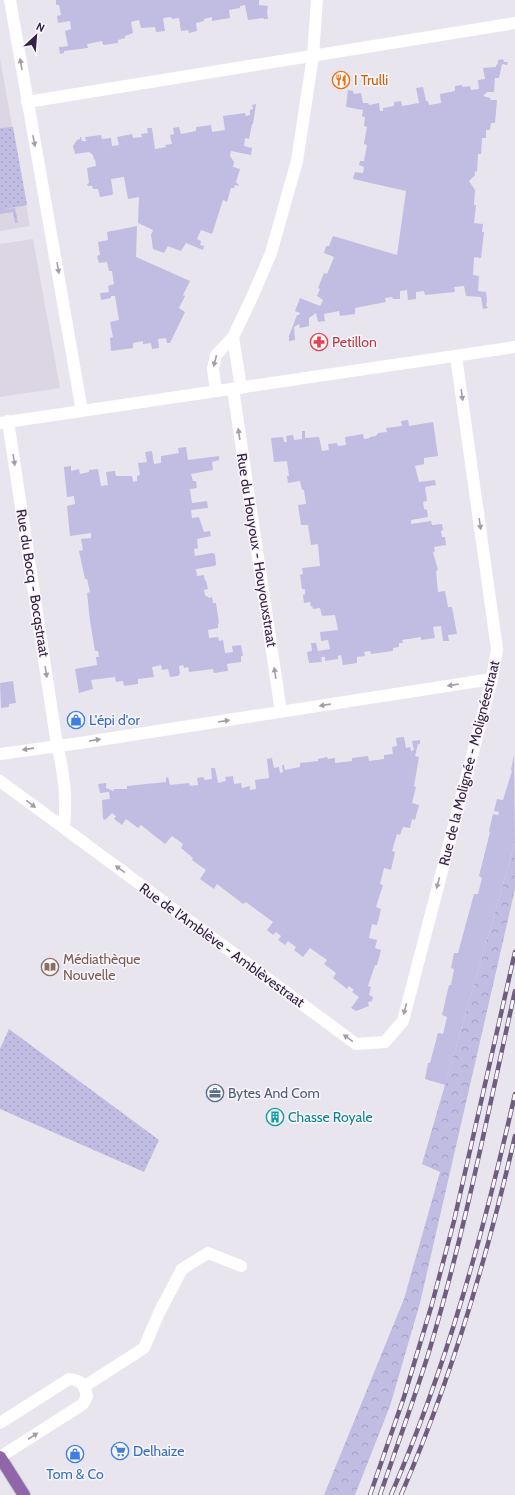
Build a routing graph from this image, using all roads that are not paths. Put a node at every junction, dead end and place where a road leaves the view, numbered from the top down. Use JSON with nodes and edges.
{"nodes":[{"id":1,"x":10,"y":0,"type":"edge"},
{"id":2,"x":317,"y":0,"type":"edge"},
{"id":3,"x":515,"y":23,"type":"edge"},
{"id":4,"x":313,"y":56,"type":"junction"},
{"id":5,"x":27,"y":102,"type":"junction"},
{"id":6,"x":233,"y":337,"type":"junction"},
{"id":7,"x":515,"y":347,"type":"edge"},
{"id":8,"x":456,"y":356,"type":"junction"},
{"id":9,"x":237,"y":388,"type":"junction"},
{"id":10,"x":216,"y":391,"type":"junction"},
{"id":11,"x":82,"y":411,"type":"junction"},
{"id":12,"x":4,"y":422,"type":"edge"},
{"id":13,"x":492,"y":679,"type":"junction"},
{"id":14,"x":281,"y":712,"type":"junction"},
{"id":15,"x":57,"y":746,"type":"junction"},
{"id":16,"x":0,"y":754,"type":"edge"},
{"id":17,"x":0,"y":781,"type":"edge"},
{"id":18,"x":64,"y":828,"type":"junction"},
{"id":19,"x":385,"y":1042,"type":"joint"},
{"id":20,"x":241,"y":1266,"type":"dead end"},
{"id":21,"x":85,"y":1386,"type":"junction"},
{"id":22,"x":0,"y":1423,"type":"edge"},
{"id":23,"x":0,"y":1457,"type":"edge"},
{"id":24,"x":24,"y":1495,"type":"edge"}],
"edges":[{"from":5,"to":1,"type":"street","one_way":true},
{"from":2,"to":4,"type":"street"},
{"from":3,"to":4,"type":"street"},
{"from":4,"to":5,"type":"street"},
{"from":4,"to":6,"type":"street"},
{"from":5,"to":11,"type":"street","one_way":true},
{"from":6,"to":9,"type":"street","name":"Rue du Houyoux - Houyouxstraat"},
{"from":6,"to":10,"type":"street","one_way":true},
{"from":7,"to":8,"type":"street"},
{"from":8,"to":9,"type":"street"},
{"from":8,"to":13,"type":"street","name":"Rue de la Molignée - Molignéestraat","one_way":true},
{"from":9,"to":10,"type":"street"},
{"from":14,"to":9,"type":"street","name":"Rue du Houyoux - Houyouxstraat","one_way":true},
{"from":10,"to":11,"type":"street"},
{"from":11,"to":12,"type":"street"},
{"from":12,"to":15,"type":"street","name":"Rue du Bocq - Bocqstraat","one_way":true},
{"from":13,"to":14,"type":"street","one_way":true},
{"from":13,"to":19,"type":"street","name":"Rue de la Molignée - Molignéestraat","one_way":true},
{"from":15,"to":14,"type":"street","one_way":true},
{"from":15,"to":16,"type":"street","one_way":true},
{"from":15,"to":18,"type":"street","name":"Rue du Bocq - Bocqstraat"},
{"from":17,"to":18,"type":"street","name":"Rue de l'Amblève - Amblèvestraat","one_way":true},
{"from":19,"to":18,"type":"street","name":"Rue de l'Amblève - Amblèvestraat","one_way":true},
{"from":20,"to":21,"type":"street"},
{"from":21,"to":22,"type":"street"},
{"from":23,"to":21,"type":"street","one_way":true},
{"from":23,"to":24,"type":"main road"}]}
